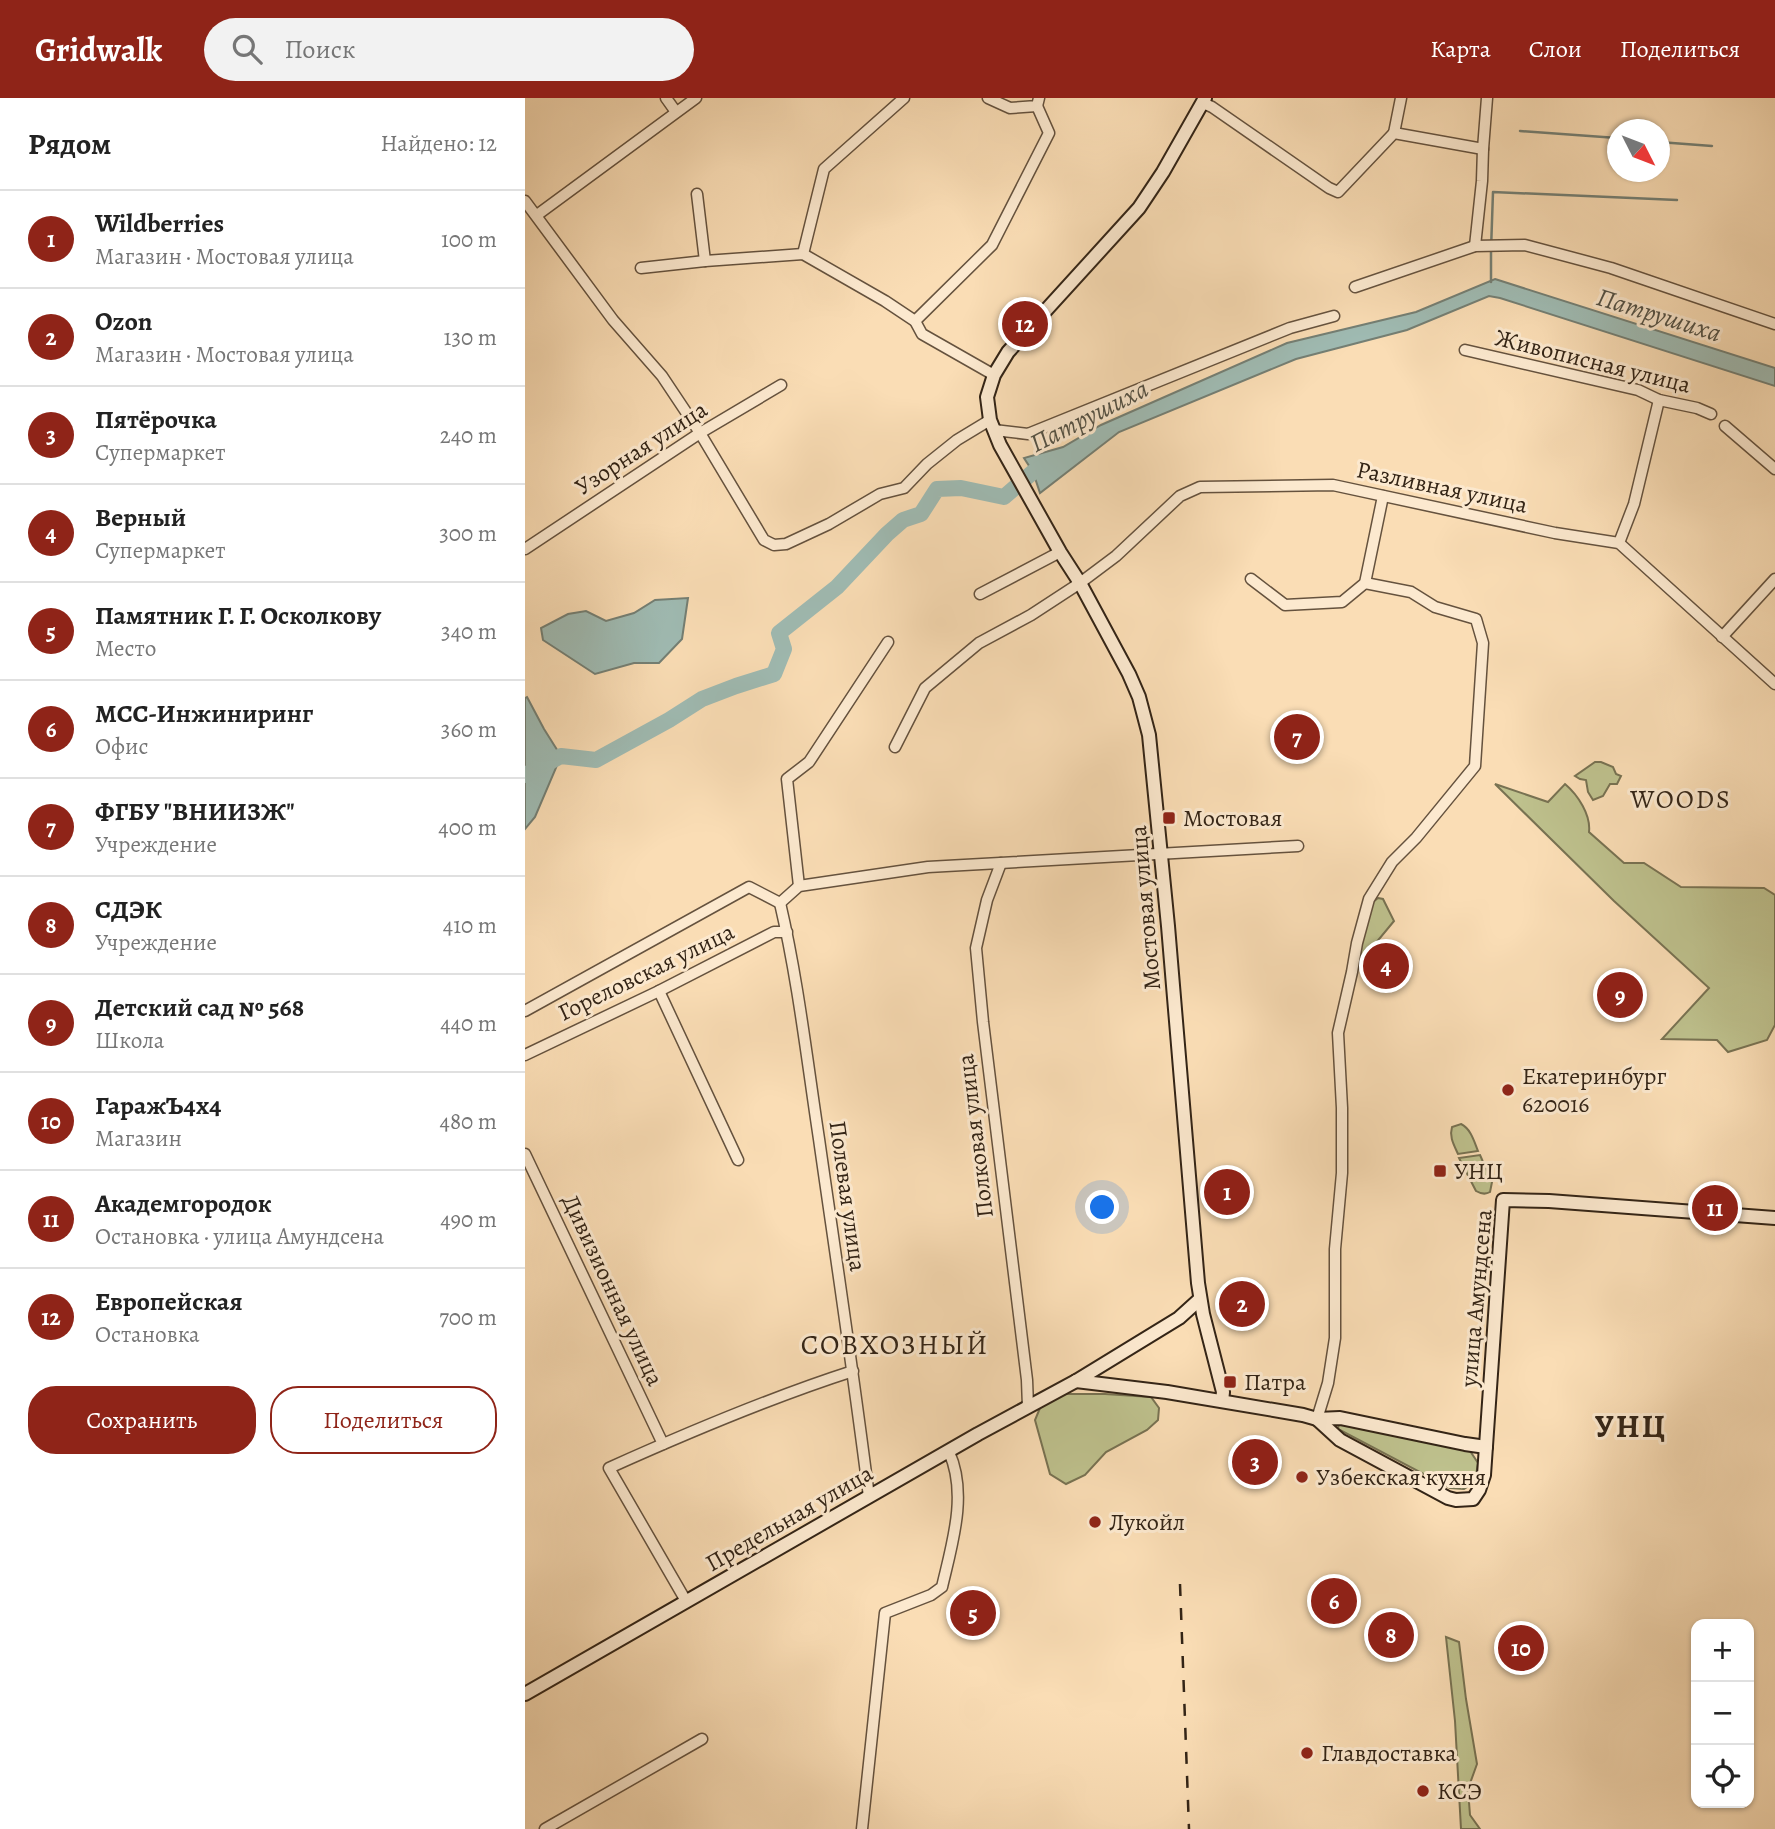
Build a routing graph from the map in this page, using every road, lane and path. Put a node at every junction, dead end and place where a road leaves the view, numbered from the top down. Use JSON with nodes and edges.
{"nodes":[{"id":1,"x":666,"y":98,"type":"edge"},
{"id":2,"x":696,"y":98,"type":"edge"},
{"id":3,"x":904,"y":98,"type":"edge"},
{"id":4,"x":988,"y":98,"type":"edge"},
{"id":5,"x":1401,"y":98,"type":"edge"},
{"id":6,"x":1487,"y":98,"type":"edge"},
{"id":7,"x":1204,"y":100,"type":"edge"},
{"id":8,"x":1038,"y":102,"type":"edge"},
{"id":9,"x":676,"y":112,"type":"junction"},
{"id":10,"x":1394,"y":134,"type":"junction"},
{"id":11,"x":1483,"y":149,"type":"junction"},
{"id":12,"x":697,"y":194,"type":"dead end"},
{"id":13,"x":525,"y":201,"type":"edge"},
{"id":14,"x":537,"y":215,"type":"junction"},
{"id":15,"x":1475,"y":246,"type":"junction"},
{"id":16,"x":803,"y":254,"type":"junction"},
{"id":17,"x":705,"y":261,"type":"junction"},
{"id":18,"x":641,"y":268,"type":"dead end"},
{"id":19,"x":1355,"y":286,"type":"dead end"},
{"id":20,"x":1334,"y":316,"type":"dead end"},
{"id":21,"x":915,"y":321,"type":"junction"},
{"id":22,"x":1775,"y":324,"type":"edge"},
{"id":23,"x":1465,"y":351,"type":"dead end"},
{"id":24,"x":994,"y":374,"type":"junction"},
{"id":25,"x":781,"y":385,"type":"dead end"},
{"id":26,"x":1659,"y":400,"type":"junction"},
{"id":27,"x":1711,"y":414,"type":"dead end"},
{"id":28,"x":992,"y":425,"type":"junction"},
{"id":29,"x":1725,"y":426,"type":"dead end"},
{"id":30,"x":700,"y":433,"type":"junction"},
{"id":31,"x":1775,"y":470,"type":"edge"},
{"id":32,"x":1383,"y":496,"type":"junction"},
{"id":33,"x":1619,"y":543,"type":"junction"},
{"id":34,"x":525,"y":549,"type":"edge"},
{"id":35,"x":1060,"y":552,"type":"junction"},
{"id":36,"x":1251,"y":579,"type":"dead end"},
{"id":37,"x":1775,"y":579,"type":"edge"},
{"id":38,"x":1080,"y":583,"type":"junction"},
{"id":39,"x":1365,"y":583,"type":"junction"},
{"id":40,"x":980,"y":594,"type":"dead end"},
{"id":41,"x":1722,"y":637,"type":"junction"},
{"id":42,"x":888,"y":642,"type":"dead end"},
{"id":43,"x":1775,"y":684,"type":"edge"},
{"id":44,"x":895,"y":747,"type":"dead end"},
{"id":45,"x":1298,"y":846,"type":"dead end"},
{"id":46,"x":1161,"y":853,"type":"junction"},
{"id":47,"x":1001,"y":863,"type":"junction"},
{"id":48,"x":799,"y":886,"type":"junction"},
{"id":49,"x":781,"y":903,"type":"junction"},
{"id":50,"x":787,"y":932,"type":"junction"},
{"id":51,"x":659,"y":991,"type":"junction"},
{"id":52,"x":525,"y":1011,"type":"edge"},
{"id":53,"x":525,"y":1055,"type":"edge"},
{"id":54,"x":525,"y":1154,"type":"edge"},
{"id":55,"x":738,"y":1160,"type":"dead end"},
{"id":56,"x":1775,"y":1218,"type":"edge"},
{"id":57,"x":1200,"y":1299,"type":"junction"},
{"id":58,"x":853,"y":1371,"type":"junction"},
{"id":59,"x":1076,"y":1381,"type":"junction"},
{"id":60,"x":1222,"y":1401,"type":"junction"},
{"id":61,"x":1028,"y":1407,"type":"junction"},
{"id":62,"x":1317,"y":1419,"type":"junction"},
{"id":63,"x":663,"y":1444,"type":"junction"},
{"id":64,"x":1486,"y":1447,"type":"junction"},
{"id":65,"x":949,"y":1452,"type":"junction"},
{"id":66,"x":869,"y":1497,"type":"junction"},
{"id":67,"x":686,"y":1601,"type":"junction"},
{"id":68,"x":526,"y":1690,"type":"edge"},
{"id":69,"x":702,"y":1739,"type":"dead end"},
{"id":70,"x":545,"y":1829,"type":"edge"},
{"id":71,"x":862,"y":1829,"type":"edge"}],
"edges":[{"from":1,"to":9,"type":"street"},
{"from":2,"to":9,"type":"street"},
{"from":3,"to":16,"type":"street"},
{"from":4,"to":8,"type":"street"},
{"from":5,"to":10,"type":"street"},
{"from":6,"to":11,"type":"street"},
{"from":7,"to":10,"type":"street"},
{"from":7,"to":24,"type":"street"},
{"from":8,"to":21,"type":"street"},
{"from":9,"to":14,"type":"street"},
{"from":10,"to":11,"type":"street"},
{"from":11,"to":15,"type":"street"},
{"from":12,"to":17,"type":"street"},
{"from":13,"to":14,"type":"street"},
{"from":14,"to":30,"type":"street"},
{"from":15,"to":19,"type":"street"},
{"from":15,"to":22,"type":"street"},
{"from":16,"to":17,"type":"street"},
{"from":16,"to":21,"type":"street"},
{"from":17,"to":18,"type":"street"},
{"from":20,"to":28,"type":"street"},
{"from":21,"to":24,"type":"street"},
{"from":23,"to":26,"type":"street","name":"Живописная улица"},
{"from":24,"to":28,"type":"street"},
{"from":25,"to":30,"type":"street","name":"Узорная улица"},
{"from":26,"to":27,"type":"street","name":"Живописная улица"},
{"from":26,"to":33,"type":"street"},
{"from":28,"to":30,"type":"street"},
{"from":28,"to":35,"type":"street","name":"Мостовая улица"},
{"from":29,"to":31,"type":"street"},
{"from":30,"to":34,"type":"street","name":"Узорная улица"},
{"from":32,"to":33,"type":"street","name":"Разливная улица"},
{"from":32,"to":38,"type":"street","name":"Разливная улица"},
{"from":32,"to":39,"type":"street"},
{"from":33,"to":41,"type":"street"},
{"from":35,"to":38,"type":"street","name":"Мостовая улица"},
{"from":35,"to":40,"type":"street"},
{"from":36,"to":39,"type":"street"},
{"from":37,"to":41,"type":"street"},
{"from":38,"to":44,"type":"street","name":"Разливная улица"},
{"from":38,"to":46,"type":"street","name":"Мостовая улица"},
{"from":39,"to":62,"type":"street"},
{"from":41,"to":43,"type":"street"},
{"from":42,"to":48,"type":"street"},
{"from":45,"to":46,"type":"street"},
{"from":46,"to":47,"type":"street"},
{"from":46,"to":57,"type":"street","name":"Мостовая улица"},
{"from":47,"to":48,"type":"street"},
{"from":47,"to":61,"type":"street","name":"Полковая улица"},
{"from":48,"to":49,"type":"street"},
{"from":49,"to":50,"type":"street","name":"Полевая улица"},
{"from":49,"to":52,"type":"street"},
{"from":50,"to":51,"type":"street","name":"Гореловская улица"},
{"from":50,"to":58,"type":"street","name":"Полевая улица"},
{"from":51,"to":53,"type":"street","name":"Гореловская улица"},
{"from":51,"to":55,"type":"street"},
{"from":54,"to":63,"type":"street","name":"Дивизионная улица"},
{"from":56,"to":64,"type":"street","name":"улица Амундсена"},
{"from":57,"to":59,"type":"street","name":"Предельная улица"},
{"from":57,"to":60,"type":"street","name":"Мостовая улица"},
{"from":58,"to":63,"type":"street"},
{"from":58,"to":66,"type":"street","name":"Полевая улица"},
{"from":59,"to":60,"type":"street"},
{"from":59,"to":61,"type":"street","name":"Предельная улица"},
{"from":60,"to":62,"type":"street"},
{"from":61,"to":65,"type":"street","name":"Предельная улица"},
{"from":62,"to":64,"type":"street"},
{"from":62,"to":64,"type":"street","name":"улица Амундсена"},
{"from":63,"to":67,"type":"street"},
{"from":65,"to":66,"type":"street","name":"Предельная улица"},
{"from":65,"to":71,"type":"street"},
{"from":66,"to":67,"type":"street","name":"Предельная улица"},
{"from":67,"to":68,"type":"street","name":"Предельная улица"},
{"from":69,"to":70,"type":"street"}]}
